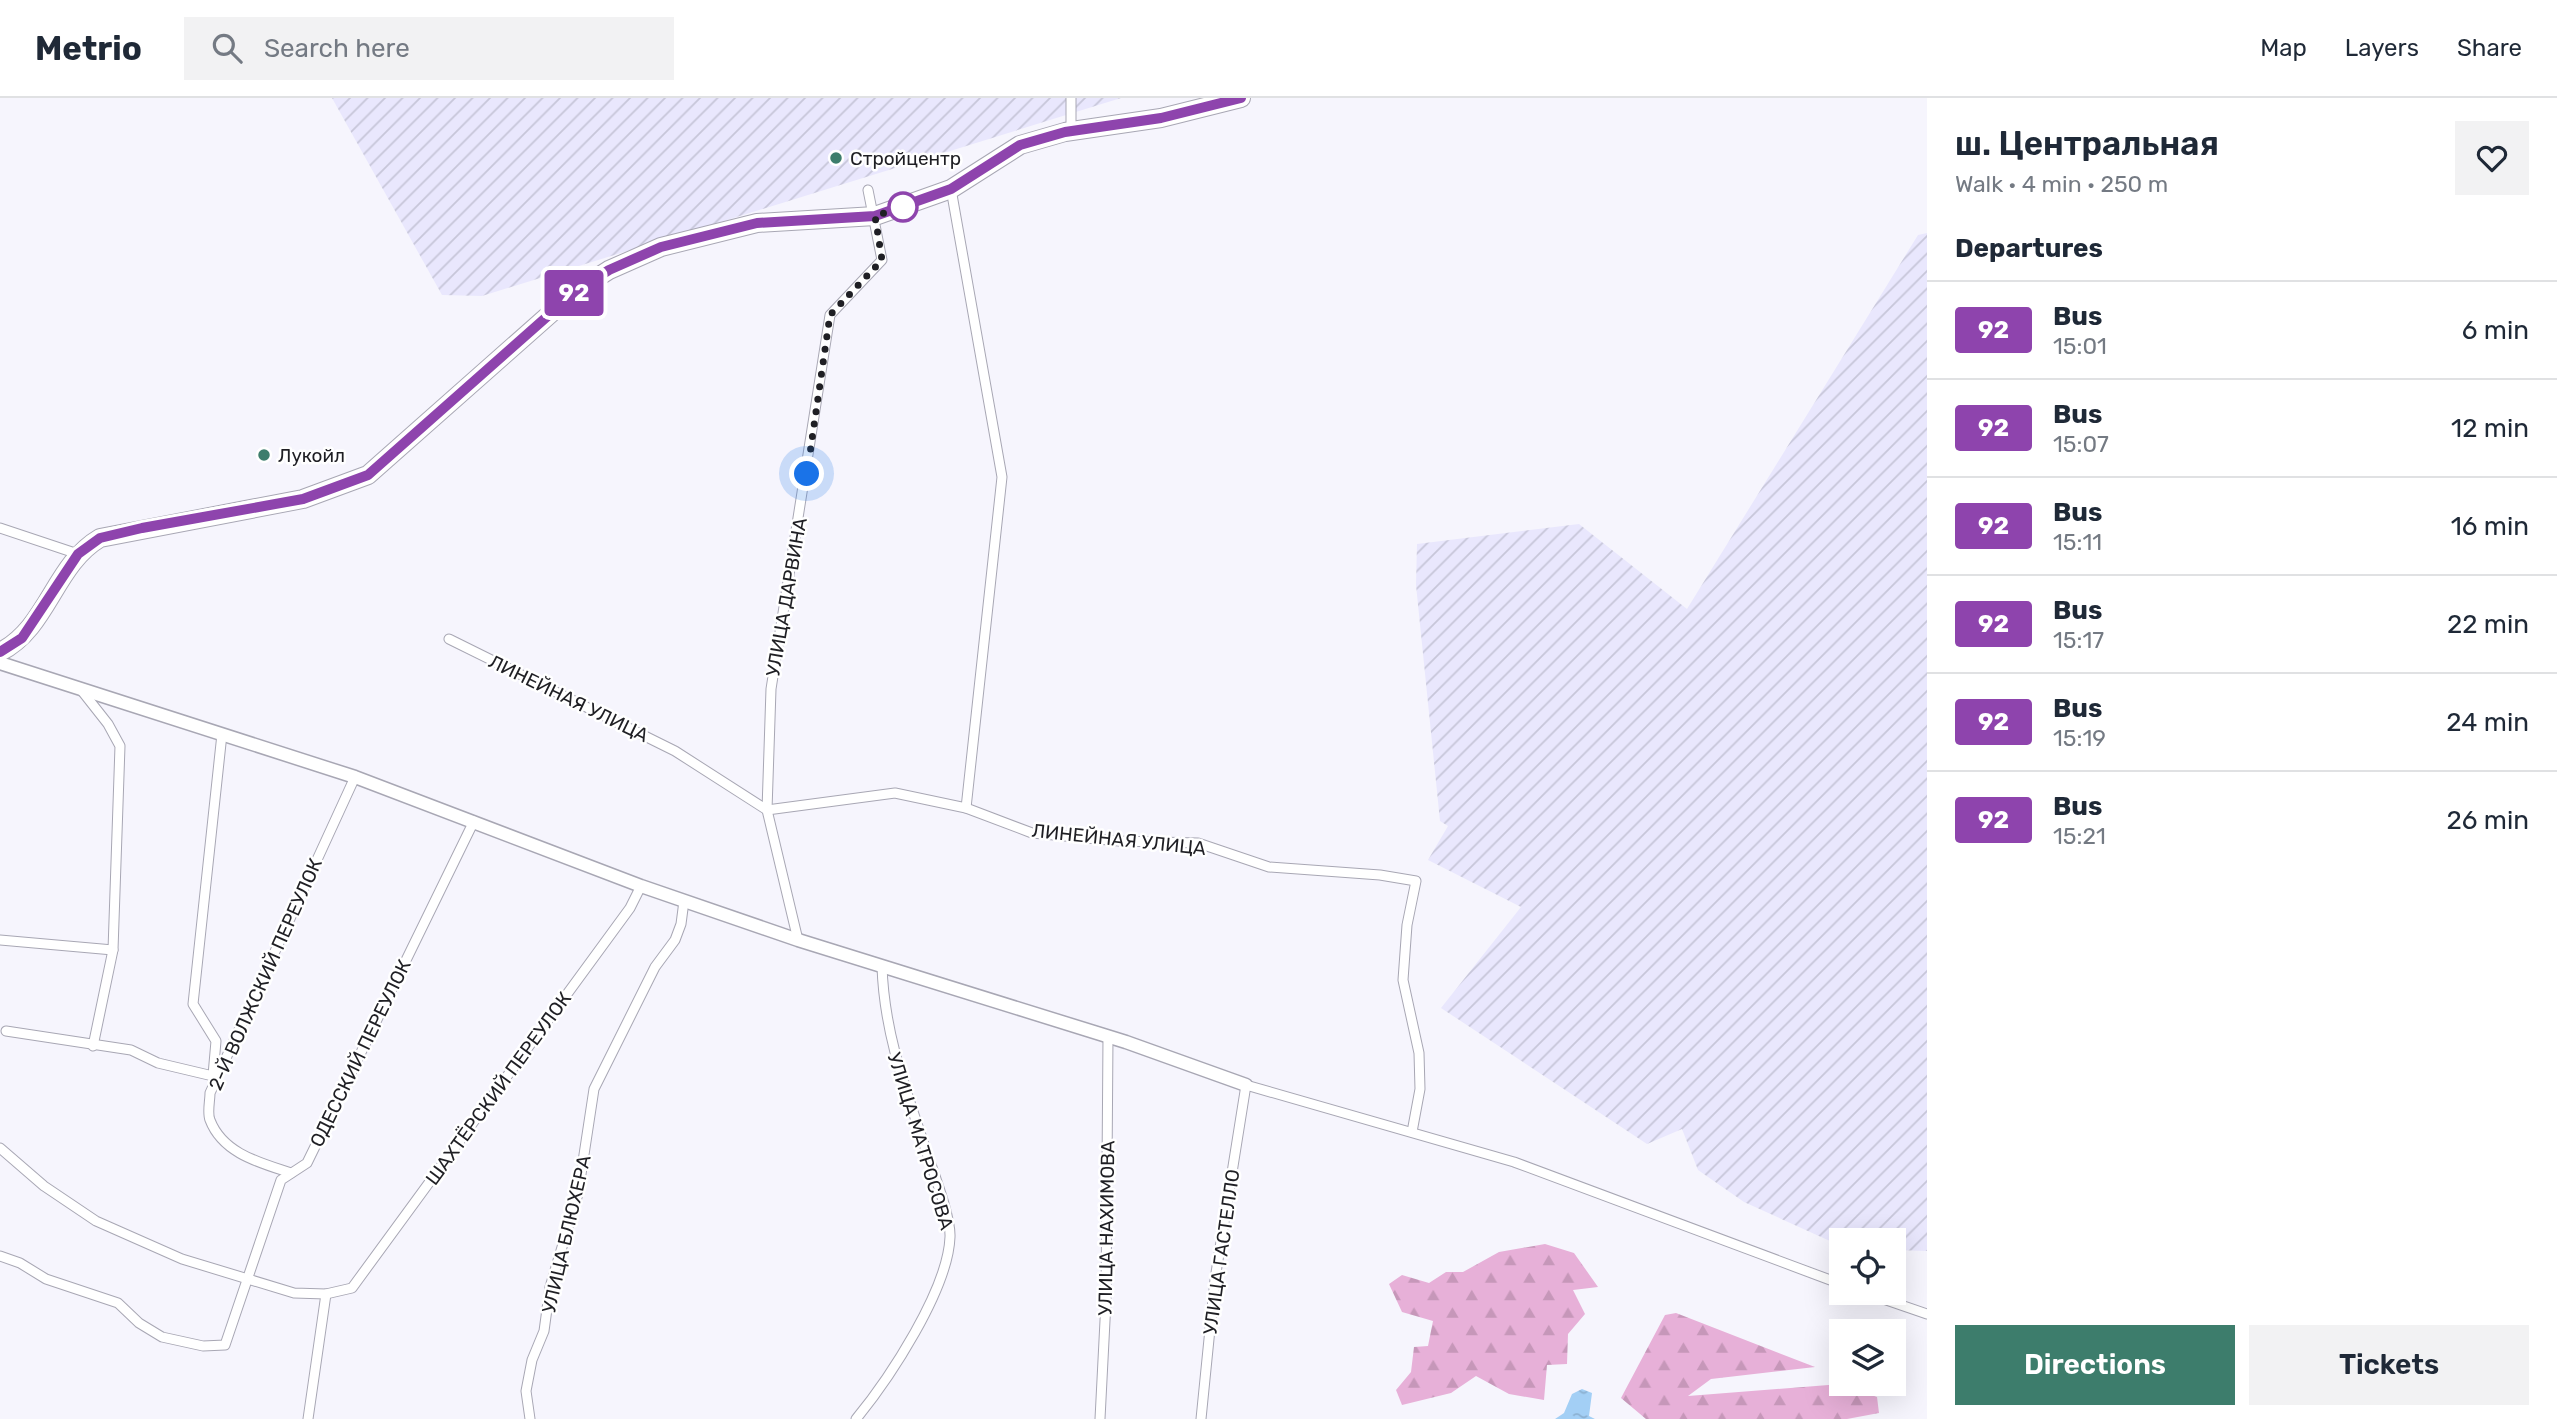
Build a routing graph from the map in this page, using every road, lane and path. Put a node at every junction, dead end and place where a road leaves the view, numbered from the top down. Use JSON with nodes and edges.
{"nodes":[{"id":1,"x":1072,"y":98,"type":"edge"},
{"id":2,"x":1241,"y":98,"type":"edge"},
{"id":3,"x":1071,"y":131,"type":"junction"},
{"id":4,"x":951,"y":189,"type":"junction"},
{"id":5,"x":868,"y":190,"type":"dead end"},
{"id":6,"x":875,"y":216,"type":"junction"},
{"id":7,"x":0,"y":528,"type":"edge"},
{"id":8,"x":78,"y":554,"type":"junction"},
{"id":9,"x":449,"y":639,"type":"dead end"},
{"id":10,"x":1,"y":662,"type":"edge"},
{"id":11,"x":81,"y":689,"type":"junction"},
{"id":12,"x":222,"y":734,"type":"junction"},
{"id":13,"x":355,"y":777,"type":"junction"},
{"id":14,"x":966,"y":808,"type":"junction"},
{"id":15,"x":767,"y":810,"type":"junction"},
{"id":16,"x":474,"y":821,"type":"junction"},
{"id":17,"x":641,"y":886,"type":"junction"},
{"id":18,"x":684,"y":901,"type":"junction"},
{"id":19,"x":0,"y":940,"type":"edge"},
{"id":20,"x":797,"y":940,"type":"junction"},
{"id":21,"x":113,"y":950,"type":"junction"},
{"id":22,"x":882,"y":966,"type":"junction"},
{"id":23,"x":6,"y":1031,"type":"dead end"},
{"id":24,"x":1108,"y":1037,"type":"junction"},
{"id":25,"x":93,"y":1045,"type":"junction"},
{"id":26,"x":215,"y":1076,"type":"junction"},
{"id":27,"x":1246,"y":1086,"type":"junction"},
{"id":28,"x":1412,"y":1132,"type":"junction"},
{"id":29,"x":0,"y":1148,"type":"edge"},
{"id":30,"x":291,"y":1173,"type":"junction"},
{"id":31,"x":0,"y":1256,"type":"edge"},
{"id":32,"x":246,"y":1279,"type":"junction"},
{"id":33,"x":1829,"y":1280,"type":"edge"},
{"id":34,"x":326,"y":1294,"type":"junction"},
{"id":35,"x":1901,"y":1305,"type":"edge"},
{"id":36,"x":1927,"y":1314,"type":"edge"},
{"id":37,"x":308,"y":1419,"type":"edge"},
{"id":38,"x":530,"y":1419,"type":"edge"},
{"id":39,"x":856,"y":1419,"type":"edge"},
{"id":40,"x":1100,"y":1419,"type":"edge"},
{"id":41,"x":1201,"y":1419,"type":"edge"}],
"edges":[{"from":1,"to":3,"type":"street"},
{"from":2,"to":3,"type":"highway"},
{"from":3,"to":4,"type":"highway"},
{"from":4,"to":6,"type":"highway"},
{"from":4,"to":14,"type":"street"},
{"from":5,"to":6,"type":"street","name":"УЛИЦА ДАРВИНА"},
{"from":6,"to":8,"type":"highway"},
{"from":6,"to":15,"type":"street","name":"УЛИЦА ДАРВИНА"},
{"from":7,"to":8,"type":"street"},
{"from":8,"to":10,"type":"highway"},
{"from":9,"to":15,"type":"street","name":"ЛИНЕЙНАЯ УЛИЦА"},
{"from":10,"to":11,"type":"street"},
{"from":11,"to":12,"type":"street"},
{"from":11,"to":21,"type":"street"},
{"from":12,"to":13,"type":"street"},
{"from":12,"to":26,"type":"street"},
{"from":13,"to":16,"type":"street"},
{"from":13,"to":26,"type":"street","name":"2-Й ВОЛЖСКИЙ ПЕРЕУЛОК"},
{"from":14,"to":15,"type":"street","name":"ЛИНЕЙНАЯ УЛИЦА"},
{"from":14,"to":28,"type":"street","name":"ЛИНЕЙНАЯ УЛИЦА"},
{"from":15,"to":20,"type":"street","name":"УЛИЦА ДАРВИНА"},
{"from":16,"to":17,"type":"street"},
{"from":16,"to":30,"type":"street","name":"ОДЕССКИЙ ПЕРЕУЛОК"},
{"from":17,"to":18,"type":"street"},
{"from":17,"to":34,"type":"street","name":"ШАХТЁРСКИЙ ПЕРЕУЛОК"},
{"from":18,"to":20,"type":"street"},
{"from":18,"to":38,"type":"street","name":"УЛИЦА БЛЮХЕРА"},
{"from":19,"to":21,"type":"street"},
{"from":20,"to":22,"type":"street"},
{"from":21,"to":25,"type":"street"},
{"from":22,"to":24,"type":"street"},
{"from":22,"to":39,"type":"street","name":"УЛИЦА МАТРОСОВА"},
{"from":23,"to":25,"type":"street"},
{"from":24,"to":27,"type":"street"},
{"from":24,"to":40,"type":"street","name":"УЛИЦА НАХИМОВА"},
{"from":25,"to":26,"type":"street"},
{"from":26,"to":30,"type":"street","name":"2-Й ВОЛЖСКИЙ ПЕРЕУЛОК"},
{"from":27,"to":28,"type":"street"},
{"from":27,"to":41,"type":"street","name":"УЛИЦА ГАСТЕЛЛО"},
{"from":28,"to":33,"type":"street"},
{"from":29,"to":32,"type":"street"},
{"from":30,"to":32,"type":"street","name":"ОДЕССКИЙ ПЕРЕУЛОК"},
{"from":31,"to":32,"type":"street","name":"ОДЕССКИЙ ПЕРЕУЛОК"},
{"from":32,"to":34,"type":"street"},
{"from":34,"to":37,"type":"street"},
{"from":35,"to":36,"type":"street"}]}
